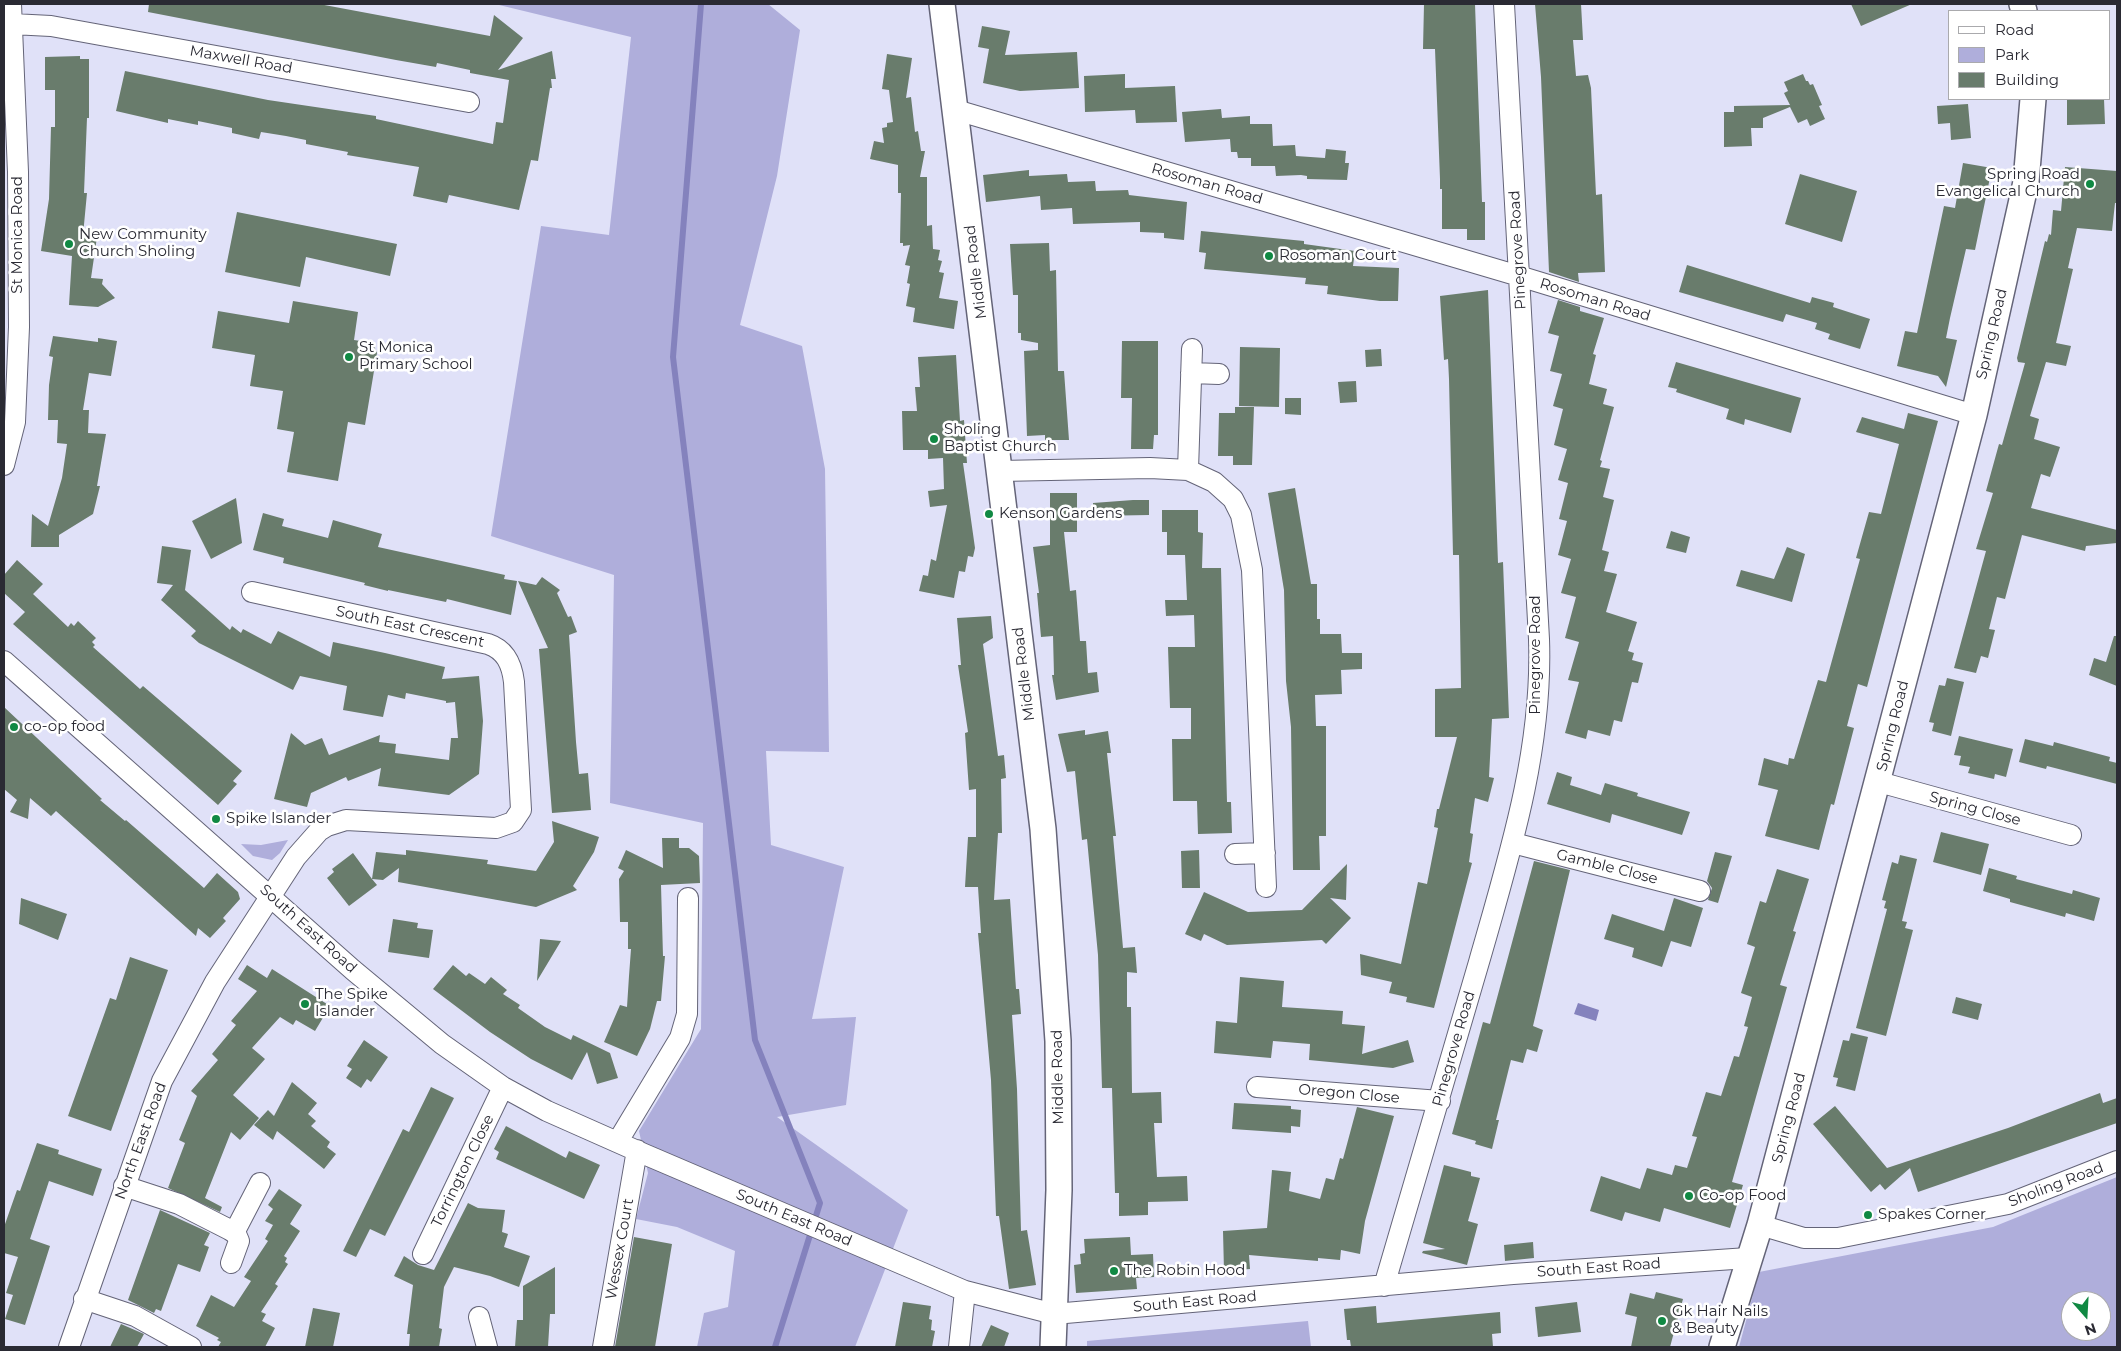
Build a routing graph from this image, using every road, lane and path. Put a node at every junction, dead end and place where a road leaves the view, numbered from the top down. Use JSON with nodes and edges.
{"nodes":[{"id":1,"x":11,"y":4,"type":"edge"},
{"id":2,"x":942,"y":4,"type":"edge"},
{"id":3,"x":1504,"y":4,"type":"edge"},
{"id":4,"x":12,"y":24,"type":"junction"},
{"id":5,"x":2033,"y":100,"type":"edge"},
{"id":6,"x":469,"y":102,"type":"dead end"},
{"id":7,"x":956,"y":110,"type":"junction"},
{"id":8,"x":1519,"y":276,"type":"junction"},
{"id":9,"x":1192,"y":349,"type":"dead end"},
{"id":10,"x":1191,"y":374,"type":"junction"},
{"id":11,"x":1218,"y":374,"type":"dead end"},
{"id":12,"x":1974,"y":415,"type":"junction"},
{"id":13,"x":4,"y":465,"type":"edge"},
{"id":14,"x":1188,"y":470,"type":"junction"},
{"id":15,"x":1000,"y":471,"type":"junction"},
{"id":16,"x":252,"y":592,"type":"dead end"},
{"id":17,"x":4,"y":661,"type":"edge"},
{"id":18,"x":1879,"y":782,"type":"junction"},
{"id":19,"x":2071,"y":835,"type":"dead end"},
{"id":20,"x":1513,"y":843,"type":"junction"},
{"id":21,"x":1265,"y":853,"type":"junction"},
{"id":22,"x":1235,"y":854,"type":"dead end"},
{"id":23,"x":1266,"y":887,"type":"dead end"},
{"id":24,"x":1700,"y":891,"type":"dead end"},
{"id":25,"x":271,"y":897,"type":"junction"},
{"id":26,"x":688,"y":898,"type":"dead end"},
{"id":27,"x":503,"y":1087,"type":"junction"},
{"id":28,"x":1258,"y":1087,"type":"dead end"},
{"id":29,"x":1440,"y":1101,"type":"junction"},
{"id":30,"x":618,"y":1142,"type":"junction"},
{"id":31,"x":637,"y":1150,"type":"junction"},
{"id":32,"x":2117,"y":1161,"type":"edge"},
{"id":33,"x":260,"y":1184,"type":"dead end"},
{"id":34,"x":124,"y":1186,"type":"junction"},
{"id":35,"x":1760,"y":1225,"type":"junction"},
{"id":36,"x":234,"y":1233,"type":"junction"},
{"id":37,"x":423,"y":1254,"type":"dead end"},
{"id":38,"x":1748,"y":1258,"type":"junction"},
{"id":39,"x":231,"y":1263,"type":"dead end"},
{"id":40,"x":1384,"y":1286,"type":"junction"},
{"id":41,"x":965,"y":1291,"type":"junction"},
{"id":42,"x":84,"y":1299,"type":"junction"},
{"id":43,"x":1054,"y":1314,"type":"junction"},
{"id":44,"x":479,"y":1317,"type":"dead end"},
{"id":45,"x":69,"y":1347,"type":"edge"},
{"id":46,"x":191,"y":1347,"type":"edge"},
{"id":47,"x":487,"y":1347,"type":"edge"},
{"id":48,"x":603,"y":1347,"type":"edge"},
{"id":49,"x":959,"y":1347,"type":"edge"},
{"id":50,"x":1053,"y":1347,"type":"edge"},
{"id":51,"x":1722,"y":1347,"type":"edge"}],
"edges":[{"from":1,"to":4,"type":"street","name":"St Monica Road"},
{"from":2,"to":7,"type":"street","name":"Middle Road"},
{"from":3,"to":8,"type":"street","name":"Pinegrove Road"},
{"from":4,"to":6,"type":"street","name":"Maxwell Road"},
{"from":4,"to":13,"type":"street","name":"St Monica Road"},
{"from":5,"to":12,"type":"street","name":"Spring Road"},
{"from":7,"to":8,"type":"street","name":"Rosoman Road"},
{"from":7,"to":15,"type":"street","name":"Middle Road"},
{"from":8,"to":12,"type":"street","name":"Rosoman Road"},
{"from":8,"to":20,"type":"street","name":"Pinegrove Road"},
{"from":9,"to":10,"type":"street"},
{"from":10,"to":11,"type":"street"},
{"from":10,"to":14,"type":"street"},
{"from":12,"to":18,"type":"street","name":"Spring Road"},
{"from":14,"to":15,"type":"street"},
{"from":14,"to":21,"type":"street"},
{"from":15,"to":43,"type":"street","name":"Middle Road"},
{"from":16,"to":25,"type":"street","name":"South East Crescent"},
{"from":17,"to":25,"type":"street","name":"South East Road"},
{"from":18,"to":19,"type":"street","name":"Spring Close"},
{"from":18,"to":35,"type":"street","name":"Spring Road"},
{"from":20,"to":24,"type":"street","name":"Gamble Close"},
{"from":20,"to":29,"type":"street","name":"Pinegrove Road"},
{"from":21,"to":22,"type":"street"},
{"from":21,"to":23,"type":"street"},
{"from":25,"to":27,"type":"street","name":"South East Road"},
{"from":25,"to":34,"type":"street","name":"North East Road"},
{"from":26,"to":30,"type":"street"},
{"from":27,"to":30,"type":"street","name":"South East Road"},
{"from":27,"to":37,"type":"street","name":"Torrington Close"},
{"from":28,"to":29,"type":"street","name":"Oregon Close"},
{"from":29,"to":40,"type":"street","name":"Pinegrove Road"},
{"from":30,"to":31,"type":"street","name":"South East Road"},
{"from":31,"to":41,"type":"street","name":"South East Road"},
{"from":31,"to":48,"type":"street","name":"Wessex Court"},
{"from":32,"to":35,"type":"street","name":"Sholing Road"},
{"from":33,"to":36,"type":"street"},
{"from":34,"to":36,"type":"street"},
{"from":34,"to":42,"type":"street","name":"North East Road"},
{"from":35,"to":38,"type":"street","name":"Spring Road"},
{"from":36,"to":39,"type":"street"},
{"from":38,"to":40,"type":"street","name":"South East Road"},
{"from":38,"to":51,"type":"street","name":"Spring Road"},
{"from":40,"to":43,"type":"street","name":"South East Road"},
{"from":41,"to":43,"type":"street","name":"South East Road"},
{"from":41,"to":49,"type":"street"},
{"from":42,"to":45,"type":"street","name":"North East Road"},
{"from":42,"to":46,"type":"street"},
{"from":43,"to":50,"type":"street","name":"Middle Road"},
{"from":44,"to":47,"type":"street"}]}
